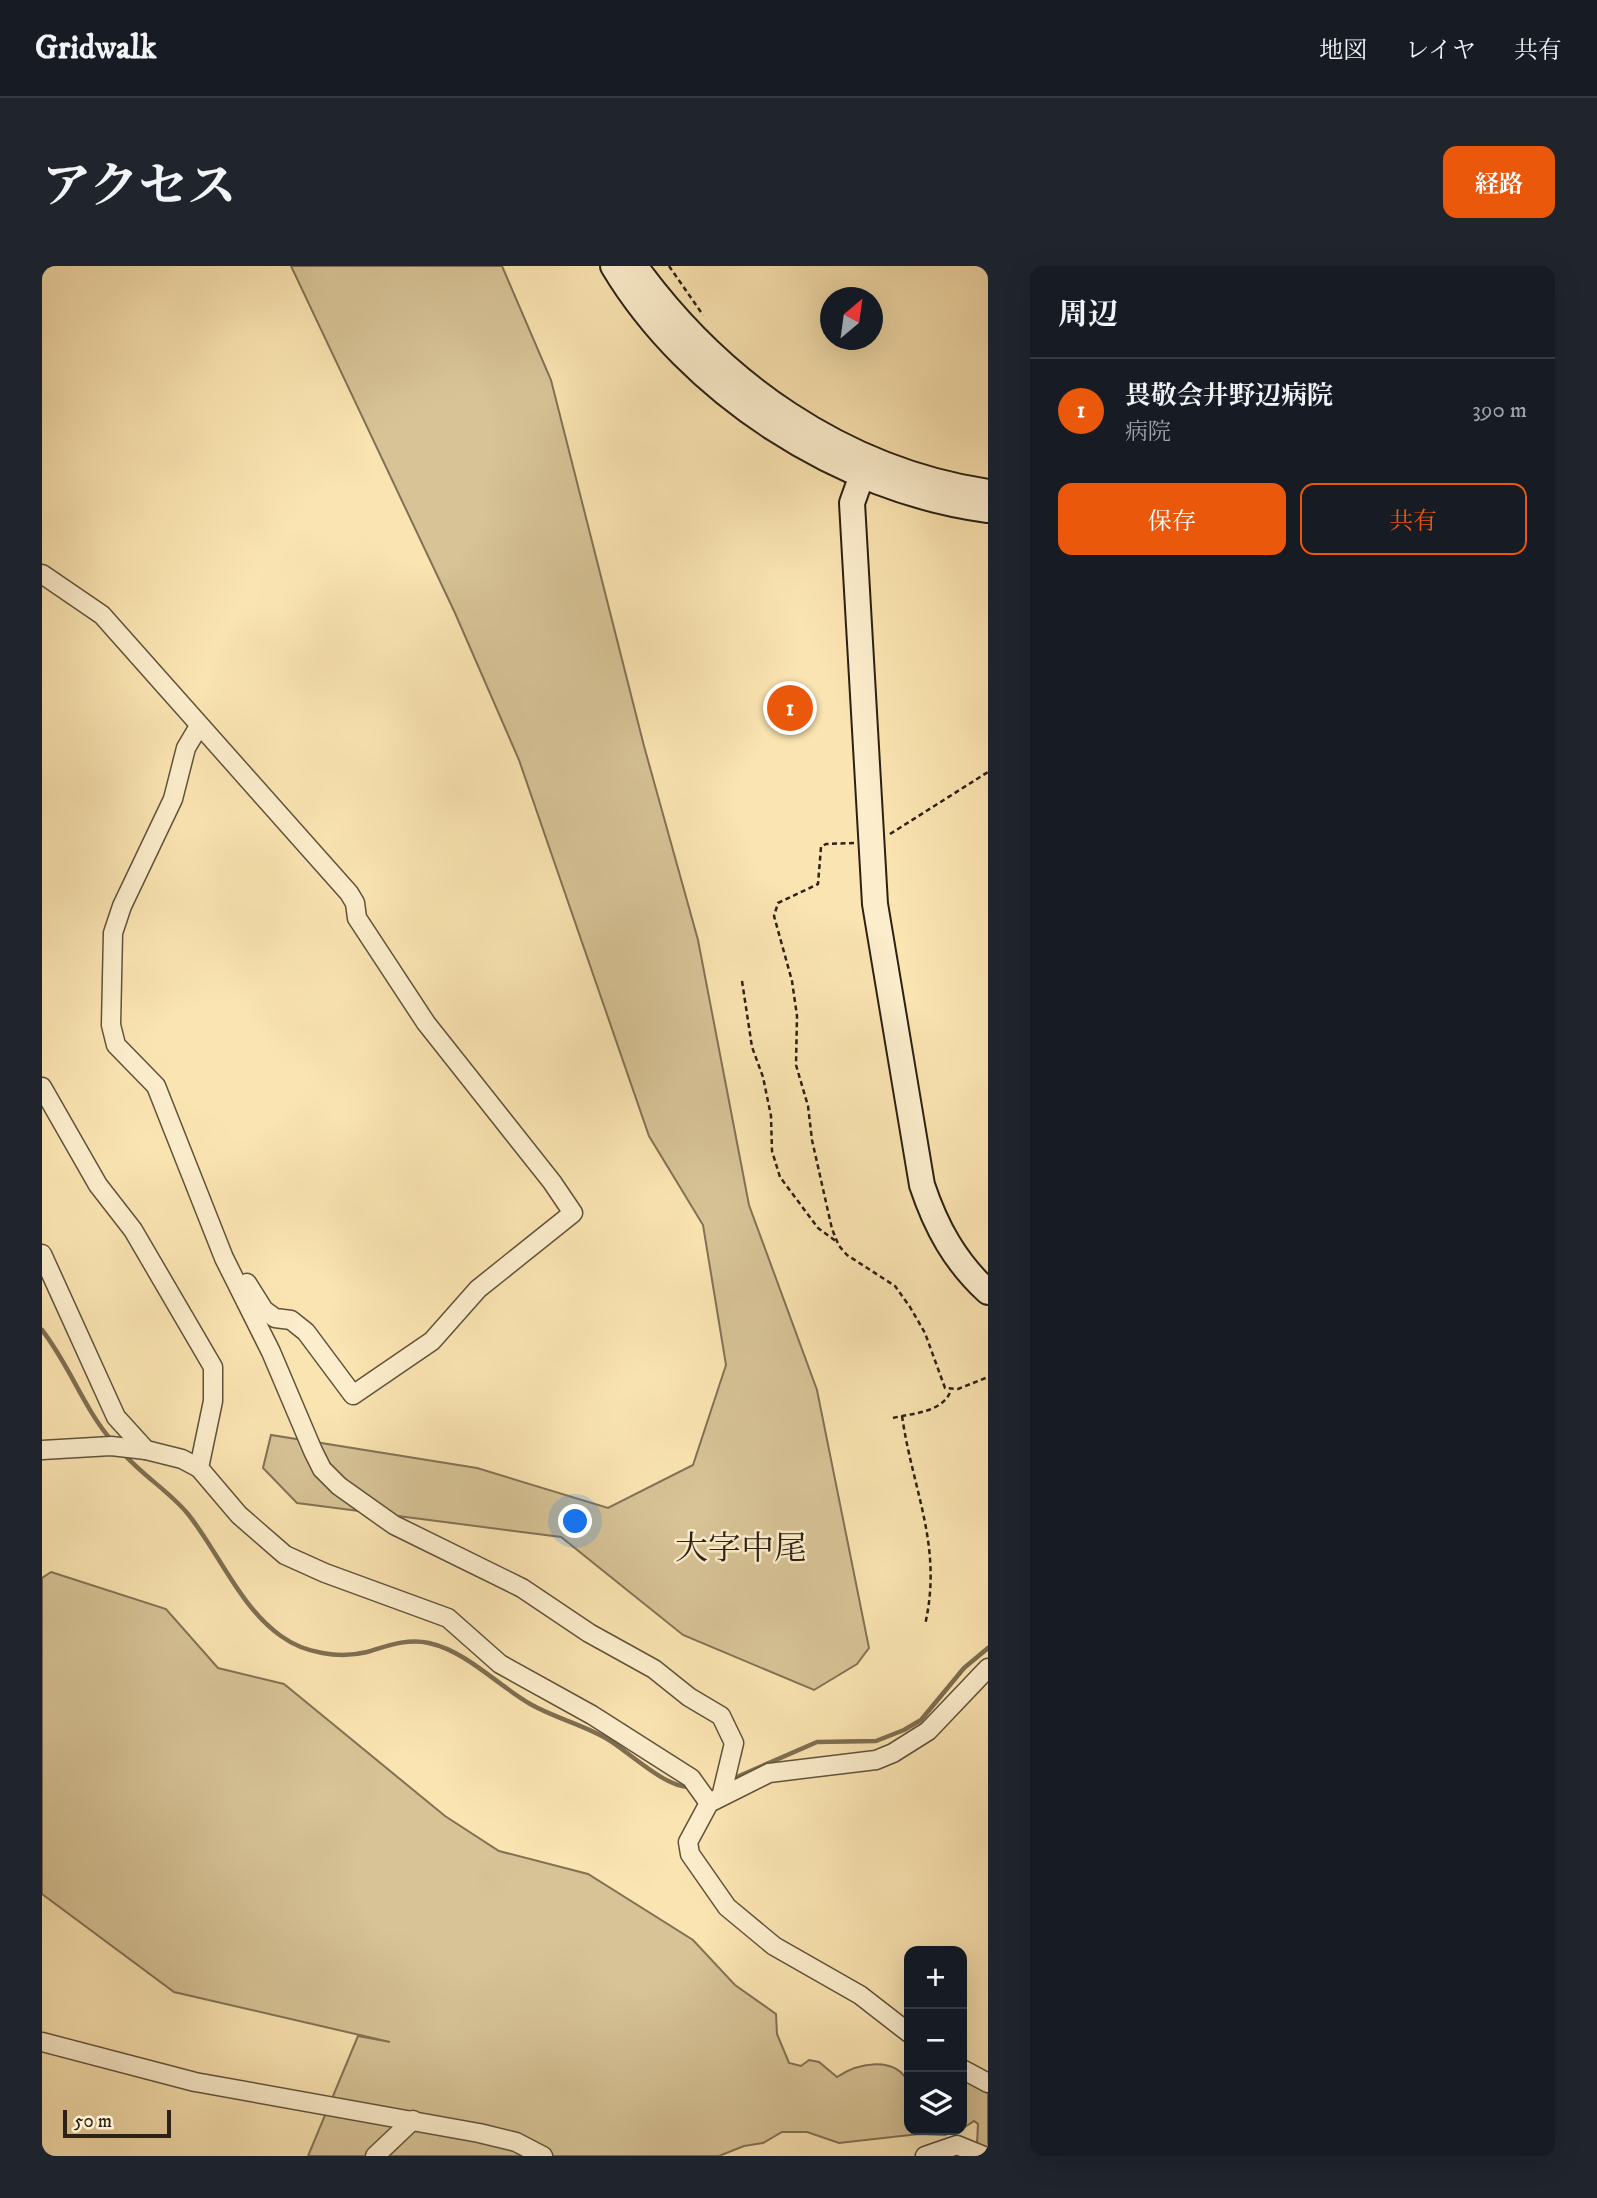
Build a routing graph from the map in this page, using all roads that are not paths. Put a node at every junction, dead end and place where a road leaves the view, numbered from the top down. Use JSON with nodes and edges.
{"nodes":[{"id":1,"x":613,"y":266,"type":"edge"},
{"id":2,"x":635,"y":266,"type":"edge"},
{"id":3,"x":865,"y":466,"type":"junction"},
{"id":4,"x":988,"y":492,"type":"edge"},
{"id":5,"x":988,"y":510,"type":"edge"},
{"id":6,"x":42,"y":574,"type":"edge"},
{"id":7,"x":200,"y":726,"type":"junction"},
{"id":8,"x":42,"y":1087,"type":"edge"},
{"id":9,"x":42,"y":1254,"type":"edge"},
{"id":10,"x":224,"y":1258,"type":"junction"},
{"id":11,"x":988,"y":1292,"type":"edge"},
{"id":12,"x":42,"y":1450,"type":"edge"},
{"id":13,"x":146,"y":1450,"type":"junction"},
{"id":14,"x":199,"y":1468,"type":"junction"},
{"id":15,"x":988,"y":1668,"type":"edge"},
{"id":16,"x":716,"y":1798,"type":"junction"},
{"id":17,"x":904,"y":2029,"type":"edge"},
{"id":18,"x":42,"y":2042,"type":"edge"},
{"id":19,"x":967,"y":2072,"type":"edge"},
{"id":20,"x":988,"y":2083,"type":"edge"},
{"id":21,"x":413,"y":2120,"type":"junction"},
{"id":22,"x":375,"y":2156,"type":"edge"},
{"id":23,"x":543,"y":2156,"type":"edge"},
{"id":24,"x":925,"y":2156,"type":"edge"},
{"id":25,"x":984,"y":2156,"type":"edge"}],
"edges":[{"from":1,"to":3,"type":"main road"},
{"from":2,"to":3,"type":"main road"},
{"from":3,"to":4,"type":"main road"},
{"from":3,"to":5,"type":"main road"},
{"from":3,"to":11,"type":"main road"},
{"from":6,"to":7,"type":"street"},
{"from":7,"to":10,"type":"street"},
{"from":7,"to":10,"type":"street"},
{"from":8,"to":14,"type":"street"},
{"from":9,"to":13,"type":"street"},
{"from":10,"to":16,"type":"street"},
{"from":12,"to":13,"type":"street"},
{"from":13,"to":14,"type":"street"},
{"from":14,"to":16,"type":"street"},
{"from":15,"to":16,"type":"street"},
{"from":16,"to":17,"type":"street"},
{"from":18,"to":21,"type":"street"},
{"from":19,"to":20,"type":"street"},
{"from":21,"to":22,"type":"street"},
{"from":21,"to":23,"type":"street"},
{"from":24,"to":25,"type":"street"}]}
